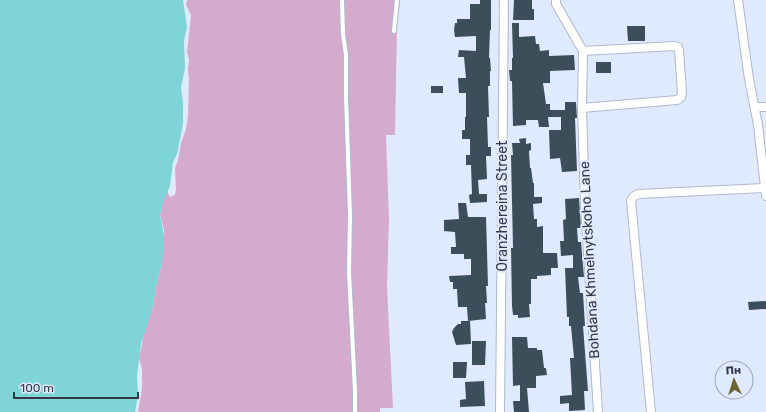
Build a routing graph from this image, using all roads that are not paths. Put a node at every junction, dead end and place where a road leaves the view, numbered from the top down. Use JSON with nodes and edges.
{"nodes":[{"id":1,"x":342,"y":0,"type":"edge"},
{"id":2,"x":397,"y":0,"type":"edge"},
{"id":3,"x":504,"y":0,"type":"edge"},
{"id":4,"x":556,"y":0,"type":"edge"},
{"id":5,"x":738,"y":0,"type":"edge"},
{"id":6,"x":394,"y":31,"type":"dead end"},
{"id":7,"x":583,"y":51,"type":"junction"},
{"id":8,"x":756,"y":107,"type":"junction"},
{"id":9,"x":766,"y":107,"type":"edge"},
{"id":10,"x":582,"y":108,"type":"junction"},
{"id":11,"x":766,"y":192,"type":"edge"},
{"id":12,"x":354,"y":412,"type":"edge"},
{"id":13,"x":500,"y":412,"type":"edge"},
{"id":14,"x":598,"y":412,"type":"edge"},
{"id":15,"x":651,"y":412,"type":"edge"}],
"edges":[{"from":1,"to":12,"type":"lane"},
{"from":2,"to":6,"type":"lane"},
{"from":3,"to":13,"type":"street","name":"Oranzhereina Street"},
{"from":4,"to":7,"type":"street"},
{"from":5,"to":8,"type":"street"},
{"from":7,"to":10,"type":"street","name":"Bohdana Khmelnytskoho Lane"},
{"from":7,"to":10,"type":"street"},
{"from":8,"to":9,"type":"street"},
{"from":8,"to":11,"type":"street"},
{"from":10,"to":14,"type":"street","name":"Bohdana Khmelnytskoho Lane"},
{"from":11,"to":15,"type":"street"}]}
